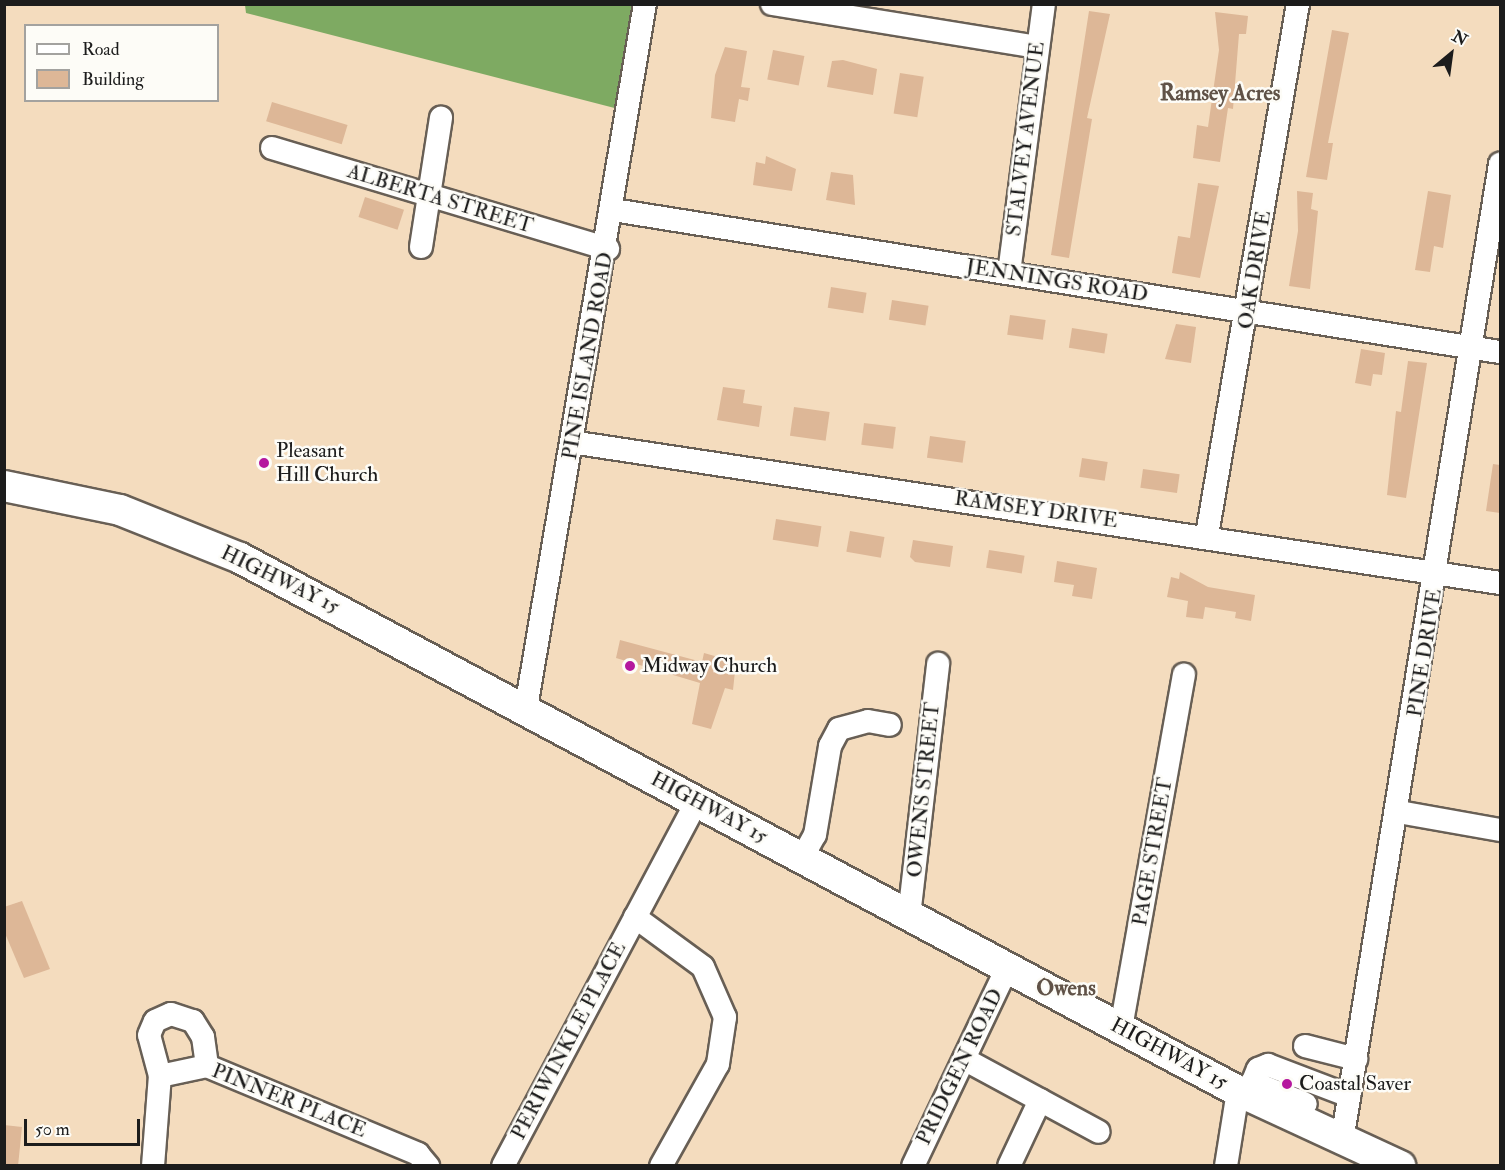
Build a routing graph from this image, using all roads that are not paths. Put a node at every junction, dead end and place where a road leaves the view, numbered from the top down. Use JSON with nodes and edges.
{"nodes":[{"id":1,"x":645,"y":4,"type":"edge"},
{"id":2,"x":772,"y":4,"type":"edge"},
{"id":3,"x":1044,"y":4,"type":"edge"},
{"id":4,"x":1298,"y":4,"type":"edge"},
{"id":5,"x":1037,"y":47,"type":"junction"},
{"id":6,"x":441,"y":118,"type":"dead end"},
{"id":7,"x":272,"y":148,"type":"dead end"},
{"id":8,"x":1500,"y":164,"type":"edge"},
{"id":9,"x":427,"y":195,"type":"junction"},
{"id":10,"x":613,"y":210,"type":"junction"},
{"id":11,"x":421,"y":248,"type":"dead end"},
{"id":12,"x":608,"y":249,"type":"junction"},
{"id":13,"x":1009,"y":273,"type":"junction"},
{"id":14,"x":1249,"y":311,"type":"junction"},
{"id":15,"x":1471,"y":348,"type":"junction"},
{"id":16,"x":1500,"y":352,"type":"edge"},
{"id":17,"x":571,"y":442,"type":"junction"},
{"id":18,"x":4,"y":486,"type":"edge"},
{"id":19,"x":1207,"y":536,"type":"junction"},
{"id":20,"x":1438,"y":573,"type":"junction"},
{"id":21,"x":1500,"y":583,"type":"edge"},
{"id":22,"x":938,"y":664,"type":"dead end"},
{"id":23,"x":1184,"y":675,"type":"dead end"},
{"id":24,"x":526,"y":708,"type":"junction"},
{"id":25,"x":890,"y":725,"type":"dead end"},
{"id":26,"x":696,"y":803,"type":"junction"},
{"id":27,"x":1399,"y":812,"type":"junction"},
{"id":28,"x":1500,"y":830,"type":"edge"},
{"id":29,"x":802,"y":858,"type":"junction"},
{"id":30,"x":909,"y":915,"type":"junction"},
{"id":31,"x":635,"y":917,"type":"junction"},
{"id":32,"x":1007,"y":968,"type":"junction"},
{"id":33,"x":1121,"y":1028,"type":"junction"},
{"id":34,"x":1305,"y":1046,"type":"dead end"},
{"id":35,"x":964,"y":1059,"type":"junction"},
{"id":36,"x":1356,"y":1059,"type":"junction"},
{"id":37,"x":207,"y":1066,"type":"junction"},
{"id":38,"x":160,"y":1076,"type":"junction"},
{"id":39,"x":1313,"y":1082,"type":"junction"},
{"id":40,"x":1246,"y":1090,"type":"junction"},
{"id":41,"x":1349,"y":1096,"type":"junction"},
{"id":42,"x":1040,"y":1100,"type":"junction"},
{"id":43,"x":1304,"y":1113,"type":"junction"},
{"id":44,"x":1099,"y":1132,"type":"dead end"},
{"id":45,"x":1342,"y":1140,"type":"junction"},
{"id":46,"x":1384,"y":1162,"type":"edge"},
{"id":47,"x":153,"y":1166,"type":"edge"},
{"id":48,"x":428,"y":1166,"type":"edge"},
{"id":49,"x":503,"y":1166,"type":"edge"},
{"id":50,"x":661,"y":1166,"type":"edge"},
{"id":51,"x":913,"y":1166,"type":"edge"},
{"id":52,"x":1010,"y":1166,"type":"edge"},
{"id":53,"x":1226,"y":1166,"type":"edge"}],
"edges":[{"from":1,"to":10,"type":"street","name":"PINE ISLAND ROAD"},
{"from":2,"to":5,"type":"street"},
{"from":3,"to":5,"type":"street","name":"STALVEY AVENUE"},
{"from":4,"to":14,"type":"street","name":"OAK DRIVE"},
{"from":5,"to":13,"type":"street","name":"STALVEY AVENUE"},
{"from":6,"to":9,"type":"street"},
{"from":7,"to":9,"type":"street","name":"ALBERTA STREET"},
{"from":8,"to":15,"type":"street","name":"PINE DRIVE"},
{"from":9,"to":11,"type":"street"},
{"from":9,"to":12,"type":"street","name":"ALBERTA STREET"},
{"from":10,"to":12,"type":"street","name":"PINE ISLAND ROAD"},
{"from":10,"to":13,"type":"street","name":"JENNINGS ROAD"},
{"from":12,"to":17,"type":"street","name":"PINE ISLAND ROAD"},
{"from":13,"to":14,"type":"street","name":"JENNINGS ROAD"},
{"from":14,"to":15,"type":"street","name":"JENNINGS ROAD"},
{"from":14,"to":19,"type":"street","name":"OAK DRIVE"},
{"from":15,"to":16,"type":"street","name":"JENNINGS ROAD"},
{"from":15,"to":20,"type":"street","name":"PINE DRIVE"},
{"from":17,"to":19,"type":"street","name":"RAMSEY DRIVE"},
{"from":17,"to":24,"type":"street","name":"PINE ISLAND ROAD"},
{"from":18,"to":24,"type":"main road","name":"HIGHWAY 15"},
{"from":19,"to":20,"type":"street","name":"RAMSEY DRIVE"},
{"from":20,"to":21,"type":"street","name":"RAMSEY DRIVE"},
{"from":20,"to":27,"type":"street","name":"PINE DRIVE"},
{"from":22,"to":30,"type":"street","name":"OWENS STREET"},
{"from":23,"to":33,"type":"street","name":"PAGE STREET"},
{"from":24,"to":26,"type":"main road","name":"HIGHWAY 15"},
{"from":25,"to":29,"type":"street"},
{"from":26,"to":29,"type":"main road","name":"HIGHWAY 15"},
{"from":26,"to":31,"type":"street","name":"PERIWINKLE PLACE"},
{"from":27,"to":28,"type":"street"},
{"from":27,"to":36,"type":"street","name":"PINE DRIVE"},
{"from":29,"to":30,"type":"main road","name":"HIGHWAY 15"},
{"from":30,"to":32,"type":"main road","name":"HIGHWAY 15"},
{"from":31,"to":49,"type":"street","name":"PERIWINKLE PLACE"},
{"from":31,"to":50,"type":"street","name":"PERIWINKLE PLACE"},
{"from":32,"to":33,"type":"main road","name":"HIGHWAY 15"},
{"from":32,"to":35,"type":"street","name":"PRIDGEN ROAD"},
{"from":33,"to":40,"type":"main road","name":"HIGHWAY 15"},
{"from":34,"to":36,"type":"street"},
{"from":35,"to":42,"type":"street"},
{"from":35,"to":51,"type":"street","name":"PRIDGEN ROAD"},
{"from":36,"to":41,"type":"street","name":"PINE DRIVE"},
{"from":37,"to":38,"type":"street","name":"PINNER PLACE"},
{"from":37,"to":38,"type":"street"},
{"from":37,"to":48,"type":"street","name":"PINNER PLACE"},
{"from":38,"to":47,"type":"street"},
{"from":39,"to":40,"type":"street"},
{"from":39,"to":41,"type":"street"},
{"from":39,"to":43,"type":"street"},
{"from":40,"to":43,"type":"main road","name":"HIGHWAY 15"},
{"from":40,"to":53,"type":"street"},
{"from":41,"to":45,"type":"street","name":"PINE DRIVE"},
{"from":42,"to":44,"type":"street"},
{"from":42,"to":52,"type":"street"},
{"from":43,"to":45,"type":"main road","name":"HIGHWAY 15"},
{"from":45,"to":46,"type":"main road","name":"HIGHWAY 15"}]}
